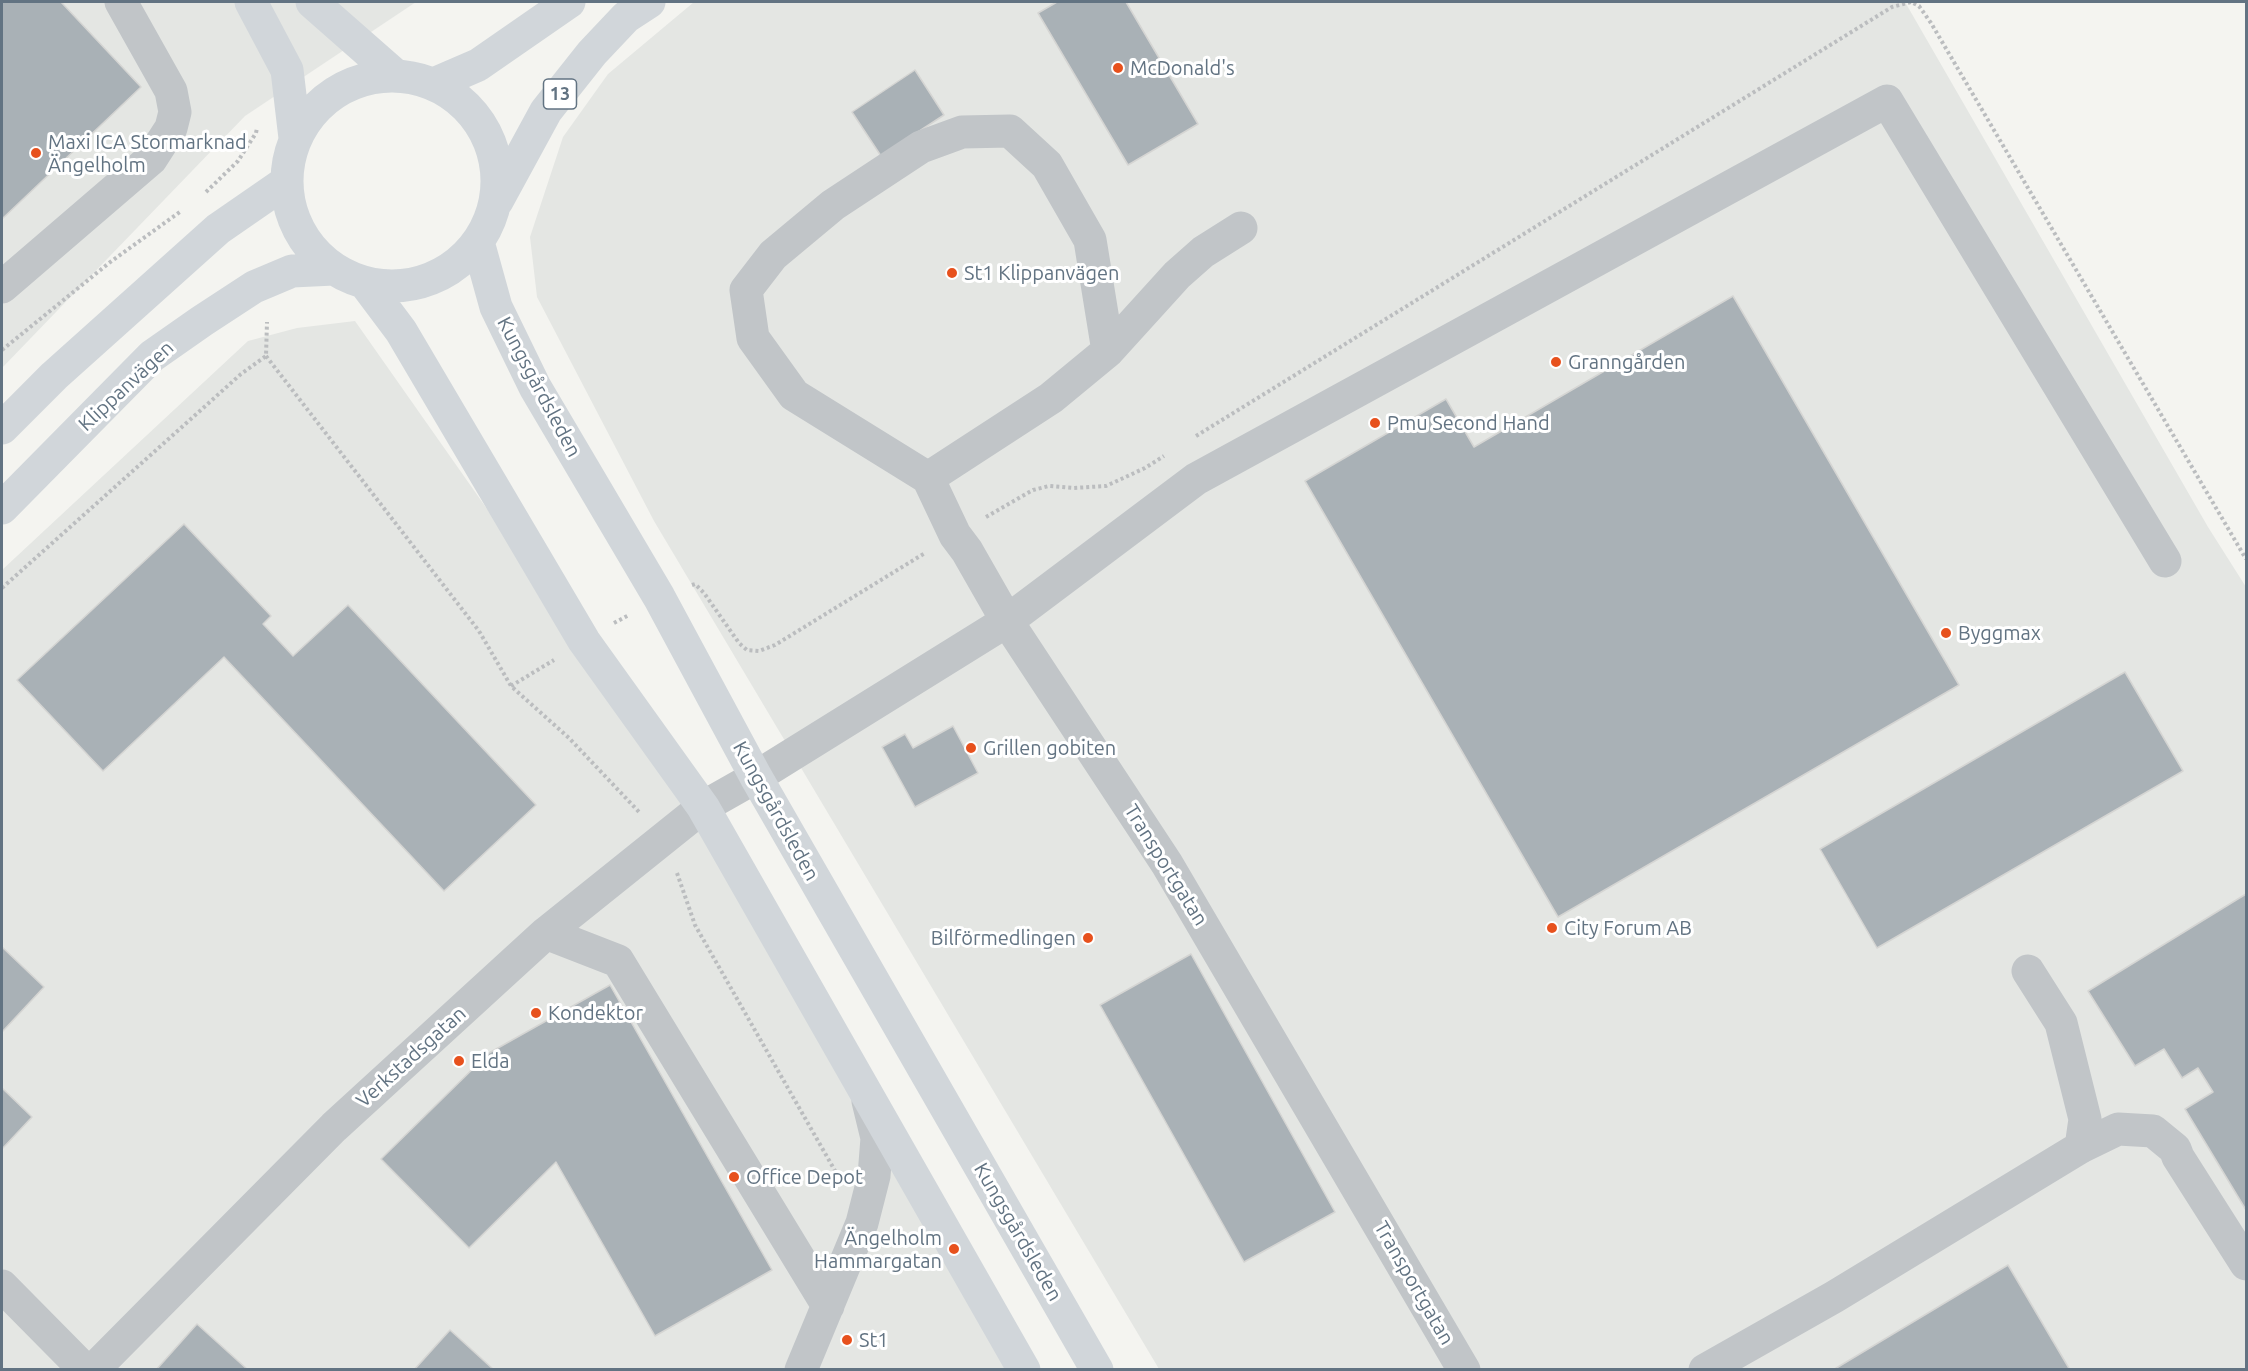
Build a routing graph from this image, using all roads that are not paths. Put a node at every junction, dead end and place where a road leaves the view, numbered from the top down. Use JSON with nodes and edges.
{"nodes":[{"id":1,"x":120,"y":2,"type":"edge"},
{"id":2,"x":250,"y":2,"type":"edge"},
{"id":3,"x":312,"y":2,"type":"edge"},
{"id":4,"x":569,"y":2,"type":"edge"},
{"id":5,"x":649,"y":2,"type":"edge"},
{"id":6,"x":395,"y":75,"type":"junction"},
{"id":7,"x":434,"y":84,"type":"junction"},
{"id":8,"x":295,"y":138,"type":"junction"},
{"id":9,"x":286,"y":182,"type":"junction"},
{"id":10,"x":495,"y":205,"type":"junction"},
{"id":11,"x":1241,"y":228,"type":"dead end"},
{"id":12,"x":478,"y":242,"type":"junction"},
{"id":13,"x":334,"y":269,"type":"junction"},
{"id":14,"x":365,"y":283,"type":"junction"},
{"id":15,"x":2,"y":287,"type":"edge"},
{"id":16,"x":1108,"y":351,"type":"junction"},
{"id":17,"x":2,"y":428,"type":"edge"},
{"id":18,"x":928,"y":478,"type":"junction"},
{"id":19,"x":2,"y":508,"type":"edge"},
{"id":20,"x":2165,"y":561,"type":"dead end"},
{"id":21,"x":1006,"y":621,"type":"junction"},
{"id":22,"x":756,"y":777,"type":"junction"},
{"id":23,"x":703,"y":807,"type":"junction"},
{"id":24,"x":546,"y":933,"type":"junction"},
{"id":25,"x":2028,"y":971,"type":"dead end"},
{"id":26,"x":866,"y":1090,"type":"junction"},
{"id":27,"x":2081,"y":1147,"type":"junction"},
{"id":28,"x":2247,"y":1264,"type":"edge"},
{"id":29,"x":2,"y":1286,"type":"edge"},
{"id":30,"x":828,"y":1306,"type":"junction"},
{"id":31,"x":85,"y":1370,"type":"edge"},
{"id":32,"x":93,"y":1370,"type":"edge"},
{"id":33,"x":801,"y":1370,"type":"edge"},
{"id":34,"x":1023,"y":1370,"type":"edge"},
{"id":35,"x":1097,"y":1370,"type":"edge"},
{"id":36,"x":1464,"y":1370,"type":"edge"},
{"id":37,"x":1705,"y":1370,"type":"edge"}],
"edges":[{"from":1,"to":15,"type":"street"},
{"from":2,"to":8,"type":"main road"},
{"from":3,"to":6,"type":"main road"},
{"from":4,"to":7,"type":"main road"},
{"from":5,"to":10,"type":"main road","number":"13"},
{"from":6,"to":7,"type":"main road"},
{"from":6,"to":8,"type":"main road"},
{"from":7,"to":10,"type":"main road"},
{"from":8,"to":9,"type":"main road"},
{"from":9,"to":13,"type":"main road"},
{"from":9,"to":17,"type":"main road"},
{"from":10,"to":12,"type":"main road"},
{"from":11,"to":16,"type":"street"},
{"from":12,"to":14,"type":"main road"},
{"from":12,"to":22,"type":"main road","name":"Kungsgårdsleden"},
{"from":13,"to":14,"type":"main road"},
{"from":13,"to":19,"type":"main road","name":"Klippanvägen"},
{"from":14,"to":23,"type":"main road"},
{"from":16,"to":18,"type":"street"},
{"from":16,"to":18,"type":"street"},
{"from":18,"to":21,"type":"street","name":"Transportgatan"},
{"from":20,"to":21,"type":"street"},
{"from":21,"to":22,"type":"street"},
{"from":21,"to":36,"type":"street","name":"Transportgatan"},
{"from":22,"to":23,"type":"street","name":"Verkstadsgatan"},
{"from":22,"to":35,"type":"main road","name":"Kungsgårdsleden"},
{"from":23,"to":24,"type":"street","name":"Verkstadsgatan"},
{"from":23,"to":26,"type":"main road"},
{"from":24,"to":30,"type":"street"},
{"from":24,"to":32,"type":"street","name":"Verkstadsgatan"},
{"from":25,"to":27,"type":"street"},
{"from":26,"to":30,"type":"street"},
{"from":26,"to":34,"type":"main road"},
{"from":27,"to":28,"type":"street"},
{"from":27,"to":37,"type":"street"},
{"from":29,"to":31,"type":"street"},
{"from":30,"to":33,"type":"street"}]}
